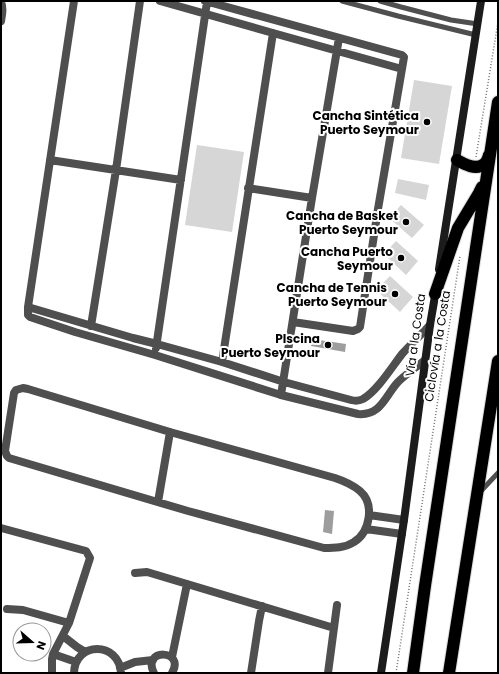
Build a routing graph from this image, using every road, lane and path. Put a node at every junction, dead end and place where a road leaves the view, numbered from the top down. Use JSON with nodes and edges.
{"nodes":[{"id":1,"x":74,"y":1,"type":"edge"},
{"id":2,"x":140,"y":1,"type":"edge"},
{"id":3,"x":160,"y":1,"type":"edge"},
{"id":4,"x":206,"y":1,"type":"edge"},
{"id":5,"x":342,"y":1,"type":"edge"},
{"id":6,"x":380,"y":1,"type":"edge"},
{"id":7,"x":481,"y":1,"type":"edge"},
{"id":8,"x":1,"y":2,"type":"edge"},
{"id":9,"x":205,"y":14,"type":"junction"},
{"id":10,"x":1,"y":21,"type":"edge"},
{"id":11,"x":498,"y":22,"type":"edge"},
{"id":12,"x":478,"y":24,"type":"junction"},
{"id":13,"x":272,"y":33,"type":"junction"},
{"id":14,"x":476,"y":35,"type":"junction"},
{"id":15,"x":339,"y":38,"type":"junction"},
{"id":16,"x":336,"y":51,"type":"junction"},
{"id":17,"x":402,"y":69,"type":"junction"},
{"id":18,"x":498,"y":102,"type":"edge"},
{"id":19,"x":490,"y":152,"type":"junction"},
{"id":20,"x":50,"y":160,"type":"junction"},
{"id":21,"x":457,"y":160,"type":"junction"},
{"id":22,"x":474,"y":167,"type":"junction"},
{"id":23,"x":116,"y":170,"type":"junction"},
{"id":24,"x":486,"y":177,"type":"junction"},
{"id":25,"x":181,"y":180,"type":"junction"},
{"id":26,"x":248,"y":188,"type":"junction"},
{"id":27,"x":312,"y":198,"type":"junction"},
{"id":28,"x":461,"y":251,"type":"dead end"},
{"id":29,"x":435,"y":294,"type":"junction"},
{"id":30,"x":28,"y":307,"type":"junction"},
{"id":31,"x":293,"y":322,"type":"junction"},
{"id":32,"x":430,"y":325,"type":"junction"},
{"id":33,"x":91,"y":326,"type":"junction"},
{"id":34,"x":156,"y":344,"type":"junction"},
{"id":35,"x":155,"y":355,"type":"junction"},
{"id":36,"x":426,"y":360,"type":"junction"},
{"id":37,"x":498,"y":361,"type":"edge"},
{"id":38,"x":222,"y":362,"type":"junction"},
{"id":39,"x":284,"y":382,"type":"junction"},
{"id":40,"x":282,"y":395,"type":"junction"},
{"id":41,"x":170,"y":432,"type":"junction"},
{"id":42,"x":498,"y":473,"type":"edge"},
{"id":43,"x":476,"y":496,"type":"junction"},
{"id":44,"x":158,"y":502,"type":"junction"},
{"id":45,"x":369,"y":515,"type":"junction"},
{"id":46,"x":404,"y":520,"type":"junction"},
{"id":47,"x":1,"y":528,"type":"edge"},
{"id":48,"x":366,"y":529,"type":"junction"},
{"id":49,"x":402,"y":534,"type":"junction"},
{"id":50,"x":135,"y":573,"type":"dead end"},
{"id":51,"x":187,"y":584,"type":"junction"},
{"id":52,"x":337,"y":605,"type":"dead end"},
{"id":53,"x":262,"y":606,"type":"junction"},
{"id":54,"x":7,"y":609,"type":"dead end"},
{"id":55,"x":69,"y":623,"type":"junction"},
{"id":56,"x":334,"y":628,"type":"junction"},
{"id":57,"x":63,"y":636,"type":"junction"},
{"id":58,"x":85,"y":652,"type":"junction"},
{"id":59,"x":53,"y":654,"type":"junction"},
{"id":60,"x":172,"y":657,"type":"junction"},
{"id":61,"x":153,"y":660,"type":"junction"},
{"id":62,"x":76,"y":662,"type":"junction"},
{"id":63,"x":121,"y":670,"type":"edge"},
{"id":64,"x":52,"y":673,"type":"edge"},
{"id":65,"x":74,"y":673,"type":"edge"},
{"id":66,"x":154,"y":673,"type":"edge"},
{"id":67,"x":172,"y":673,"type":"edge"},
{"id":68,"x":252,"y":673,"type":"edge"},
{"id":69,"x":328,"y":673,"type":"edge"},
{"id":70,"x":381,"y":673,"type":"edge"},
{"id":71,"x":396,"y":673,"type":"edge"},
{"id":72,"x":413,"y":673,"type":"edge"},
{"id":73,"x":449,"y":673,"type":"edge"}],
"edges":[{"from":1,"to":20,"type":"street"},
{"from":2,"to":23,"type":"street"},
{"from":3,"to":9,"type":"street"},
{"from":4,"to":9,"type":"street"},
{"from":4,"to":15,"type":"street"},
{"from":5,"to":14,"type":"lane"},
{"from":6,"to":12,"type":"lane"},
{"from":7,"to":12,"type":"street","name":"Vía a la Costa"},
{"from":8,"to":10,"type":"street"},
{"from":9,"to":13,"type":"street"},
{"from":9,"to":25,"type":"street"},
{"from":11,"to":22,"type":"path"},
{"from":12,"to":14,"type":"street","name":"Vía a la Costa"},
{"from":13,"to":16,"type":"street"},
{"from":13,"to":26,"type":"street"},
{"from":14,"to":21,"type":"street","name":"Vía a la Costa"},
{"from":15,"to":16,"type":"street"},
{"from":15,"to":17,"type":"street"},
{"from":16,"to":17,"type":"street"},
{"from":16,"to":27,"type":"street"},
{"from":17,"to":31,"type":"street"},
{"from":18,"to":19,"type":"highway"},
{"from":19,"to":22,"type":"highway"},
{"from":19,"to":24,"type":"highway"},
{"from":20,"to":23,"type":"street"},
{"from":20,"to":30,"type":"street"},
{"from":21,"to":22,"type":"highway"},
{"from":21,"to":29,"type":"street","name":"Vía a la Costa"},
{"from":23,"to":25,"type":"street"},
{"from":23,"to":33,"type":"street"},
{"from":24,"to":29,"type":"highway"},
{"from":24,"to":72,"type":"highway"},
{"from":25,"to":34,"type":"street"},
{"from":26,"to":27,"type":"street"},
{"from":26,"to":38,"type":"street"},
{"from":27,"to":31,"type":"street"},
{"from":28,"to":71,"type":"path","name":"Ciclovía a la Costa"},
{"from":29,"to":32,"type":"street","name":"Vía a la Costa"},
{"from":30,"to":33,"type":"street"},
{"from":30,"to":35,"type":"street"},
{"from":31,"to":39,"type":"street"},
{"from":32,"to":36,"type":"street","name":"Vía a la Costa"},
{"from":32,"to":39,"type":"street"},
{"from":33,"to":34,"type":"street"},
{"from":34,"to":35,"type":"street"},
{"from":34,"to":38,"type":"street"},
{"from":35,"to":40,"type":"street"},
{"from":36,"to":40,"type":"street"},
{"from":36,"to":46,"type":"street","name":"Vía a la Costa"},
{"from":37,"to":43,"type":"highway"},
{"from":38,"to":39,"type":"street"},
{"from":39,"to":40,"type":"street"},
{"from":41,"to":44,"type":"street"},
{"from":41,"to":44,"type":"street"},
{"from":41,"to":45,"type":"street"},
{"from":42,"to":43,"type":"lane"},
{"from":43,"to":73,"type":"highway"},
{"from":44,"to":48,"type":"street"},
{"from":45,"to":46,"type":"street"},
{"from":45,"to":48,"type":"street"},
{"from":46,"to":49,"type":"street","name":"Vía a la Costa"},
{"from":47,"to":55,"type":"street"},
{"from":48,"to":49,"type":"street"},
{"from":49,"to":70,"type":"street","name":"Vía a la Costa"},
{"from":50,"to":51,"type":"street"},
{"from":51,"to":53,"type":"street"},
{"from":51,"to":60,"type":"street"},
{"from":52,"to":56,"type":"street"},
{"from":53,"to":56,"type":"street"},
{"from":53,"to":68,"type":"street"},
{"from":54,"to":55,"type":"street"},
{"from":55,"to":57,"type":"street"},
{"from":56,"to":69,"type":"street"},
{"from":57,"to":58,"type":"street"},
{"from":57,"to":59,"type":"street"},
{"from":58,"to":62,"type":"street"},
{"from":58,"to":63,"type":"street"},
{"from":59,"to":62,"type":"street"},
{"from":59,"to":64,"type":"street"},
{"from":60,"to":61,"type":"street"},
{"from":60,"to":67,"type":"street"},
{"from":61,"to":63,"type":"street"},
{"from":61,"to":66,"type":"street"},
{"from":62,"to":65,"type":"street"}]}
